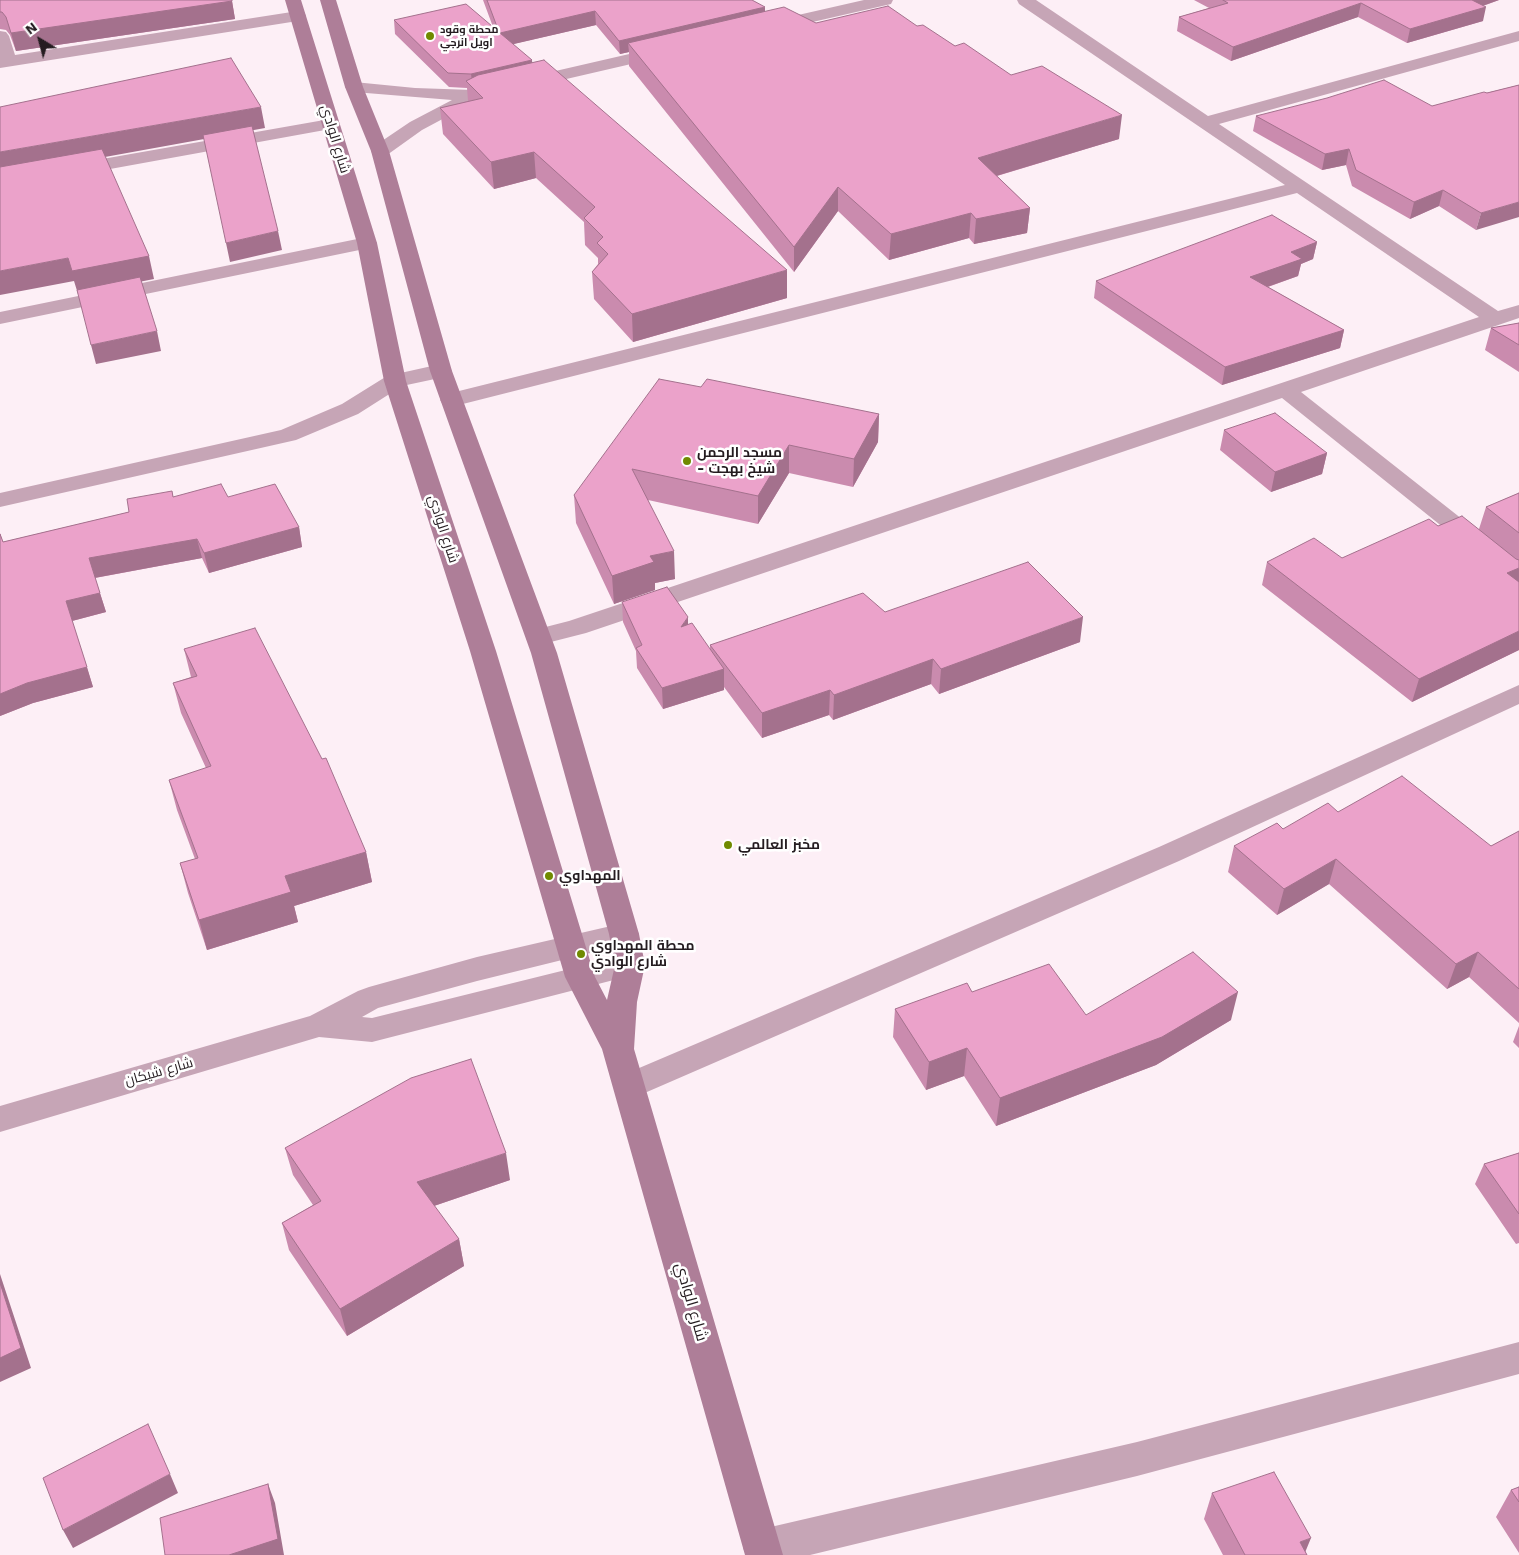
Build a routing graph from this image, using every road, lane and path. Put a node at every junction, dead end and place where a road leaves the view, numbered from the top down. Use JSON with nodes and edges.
{"nodes":[{"id":1,"x":328,"y":0,"type":"edge"},
{"id":2,"x":885,"y":0,"type":"edge"},
{"id":3,"x":1025,"y":0,"type":"edge"},
{"id":4,"x":295,"y":8,"type":"edge"},
{"id":5,"x":751,"y":31,"type":"edge"},
{"id":6,"x":0,"y":36,"type":"edge"},
{"id":7,"x":1519,"y":36,"type":"edge"},
{"id":8,"x":684,"y":46,"type":"edge"},
{"id":9,"x":5,"y":62,"type":"edge"},
{"id":10,"x":354,"y":87,"type":"junction"},
{"id":11,"x":474,"y":95,"type":"junction"},
{"id":12,"x":1205,"y":122,"type":"junction"},
{"id":13,"x":330,"y":124,"type":"junction"},
{"id":14,"x":380,"y":151,"type":"junction"},
{"id":15,"x":0,"y":183,"type":"edge"},
{"id":16,"x":1299,"y":187,"type":"junction"},
{"id":17,"x":367,"y":243,"type":"junction"},
{"id":18,"x":1519,"y":311,"type":"edge"},
{"id":19,"x":0,"y":318,"type":"edge"},
{"id":20,"x":1495,"y":319,"type":"junction"},
{"id":21,"x":441,"y":371,"type":"junction"},
{"id":22,"x":395,"y":381,"type":"junction"},
{"id":23,"x":1284,"y":389,"type":"junction"},
{"id":24,"x":451,"y":400,"type":"junction"},
{"id":25,"x":0,"y":500,"type":"edge"},
{"id":26,"x":1519,"y":576,"type":"edge"},
{"id":27,"x":539,"y":637,"type":"junction"},
{"id":28,"x":1519,"y":694,"type":"edge"},
{"id":29,"x":624,"y":934,"type":"junction"},
{"id":30,"x":570,"y":946,"type":"junction"},
{"id":31,"x":630,"y":965,"type":"junction"},
{"id":32,"x":580,"y":977,"type":"junction"},
{"id":33,"x":318,"y":1025,"type":"junction"},
{"id":34,"x":618,"y":1049,"type":"junction"},
{"id":35,"x":628,"y":1086,"type":"junction"},
{"id":36,"x":0,"y":1119,"type":"edge"},
{"id":37,"x":1519,"y":1358,"type":"edge"},
{"id":38,"x":763,"y":1552,"type":"edge"}],
"edges":[{"from":1,"to":10,"type":"main road","name":"شارع الوادي"},
{"from":2,"to":5,"type":"street"},
{"from":3,"to":12,"type":"street"},
{"from":4,"to":9,"type":"street"},
{"from":4,"to":13,"type":"main road","name":"شارع الوادي"},
{"from":6,"to":9,"type":"street"},
{"from":7,"to":12,"type":"street"},
{"from":8,"to":11,"type":"street"},
{"from":10,"to":11,"type":"street"},
{"from":10,"to":14,"type":"main road","name":"شارع الوادي"},
{"from":11,"to":14,"type":"street"},
{"from":12,"to":16,"type":"street"},
{"from":13,"to":15,"type":"street"},
{"from":13,"to":17,"type":"main road","name":"شارع الوادي"},
{"from":14,"to":21,"type":"main road","name":"شارع الوادي"},
{"from":16,"to":20,"type":"street"},
{"from":16,"to":24,"type":"street"},
{"from":17,"to":19,"type":"street"},
{"from":17,"to":22,"type":"main road","name":"شارع الوادي"},
{"from":18,"to":20,"type":"street"},
{"from":20,"to":23,"type":"street"},
{"from":21,"to":22,"type":"street"},
{"from":21,"to":24,"type":"main road","name":"شارع الوادي"},
{"from":22,"to":25,"type":"street"},
{"from":22,"to":30,"type":"main road","name":"شارع الوادي"},
{"from":23,"to":26,"type":"street"},
{"from":23,"to":27,"type":"street"},
{"from":24,"to":27,"type":"main road","name":"شارع الوادي"},
{"from":27,"to":29,"type":"main road","name":"شارع الوادي"},
{"from":28,"to":35,"type":"street"},
{"from":29,"to":30,"type":"street","name":"شارع شيكان"},
{"from":29,"to":31,"type":"main road","name":"شارع الوادي"},
{"from":30,"to":32,"type":"main road","name":"شارع الوادي"},
{"from":30,"to":33,"type":"street","name":"شارع شيكان"},
{"from":31,"to":32,"type":"street","name":"شارع شيكان"},
{"from":31,"to":34,"type":"main road","name":"شارع الوادي"},
{"from":32,"to":33,"type":"street","name":"شارع شيكان"},
{"from":32,"to":34,"type":"main road","name":"شارع الوادي"},
{"from":33,"to":36,"type":"street","name":"شارع شيكان"},
{"from":34,"to":35,"type":"main road","name":"شارع الوادي"},
{"from":35,"to":38,"type":"main road","name":"شارع الوادي"},
{"from":37,"to":38,"type":"street"}]}
